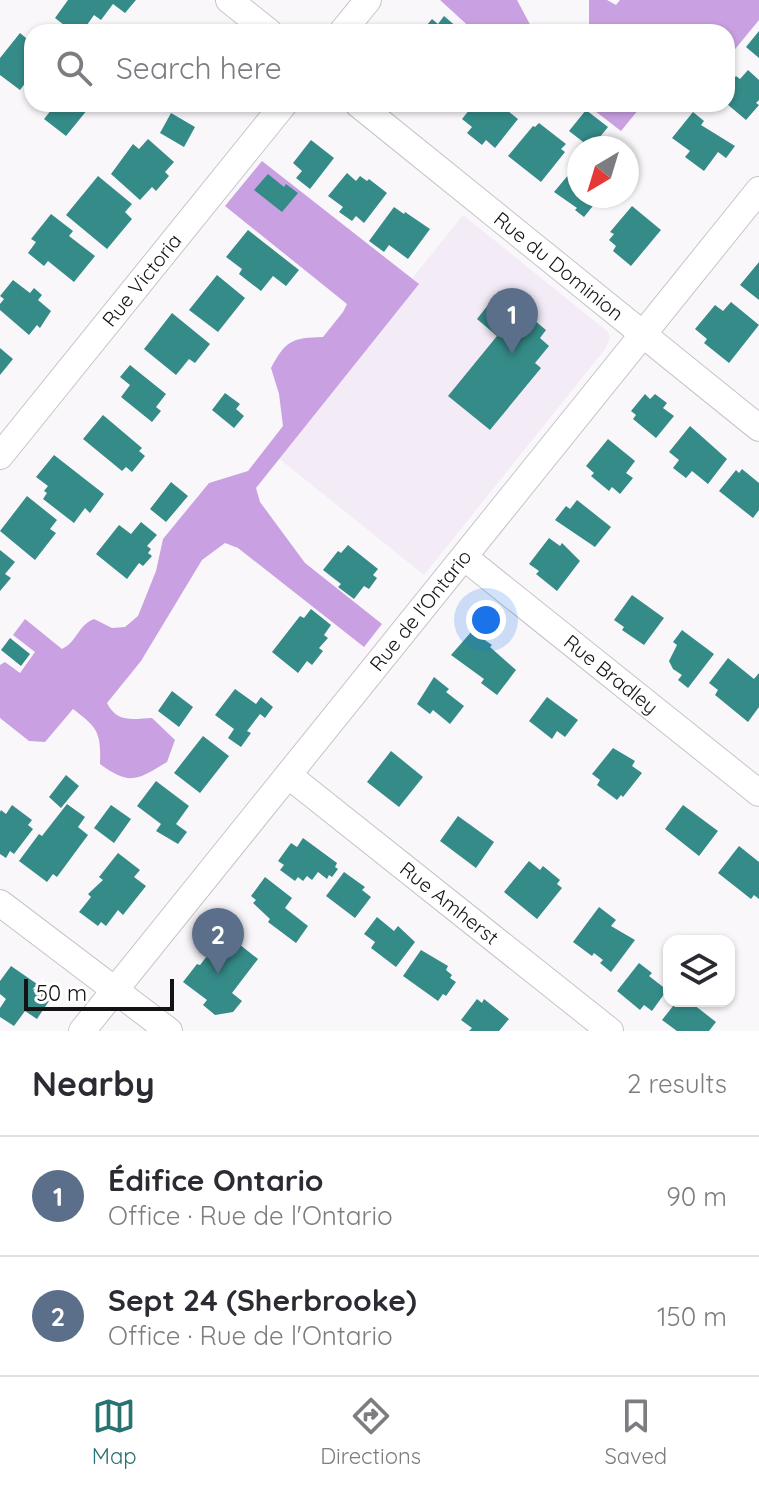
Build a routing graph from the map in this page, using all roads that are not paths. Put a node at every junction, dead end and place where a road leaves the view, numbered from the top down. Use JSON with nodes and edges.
{"nodes":[{"id":1,"x":229,"y":0,"type":"edge"},
{"id":2,"x":368,"y":0,"type":"edge"},
{"id":3,"x":259,"y":24,"type":"edge"},
{"id":4,"x":348,"y":24,"type":"edge"},
{"id":5,"x":278,"y":112,"type":"edge"},
{"id":6,"x":368,"y":112,"type":"edge"},
{"id":7,"x":759,"y":190,"type":"edge"},
{"id":8,"x":643,"y":334,"type":"junction"},
{"id":9,"x":759,"y":428,"type":"edge"},
{"id":10,"x":0,"y":456,"type":"edge"},
{"id":11,"x":464,"y":557,"type":"junction"},
{"id":12,"x":288,"y":775,"type":"junction"},
{"id":13,"x":759,"y":793,"type":"edge"},
{"id":14,"x":0,"y":903,"type":"edge"},
{"id":15,"x":116,"y":989,"type":"junction"},
{"id":16,"x":82,"y":1031,"type":"edge"},
{"id":17,"x":169,"y":1031,"type":"edge"},
{"id":18,"x":610,"y":1031,"type":"edge"}],
"edges":[{"from":1,"to":3,"type":"street"},
{"from":2,"to":4,"type":"street"},
{"from":5,"to":10,"type":"street","name":"Rue Victoria"},
{"from":6,"to":8,"type":"street","name":"Rue du Dominion"},
{"from":7,"to":8,"type":"street","name":"Rue de l'Ontario"},
{"from":8,"to":9,"type":"street","name":"Rue du Dominion"},
{"from":8,"to":11,"type":"street","name":"Rue de l'Ontario"},
{"from":11,"to":12,"type":"street","name":"Rue de l'Ontario"},
{"from":11,"to":13,"type":"street","name":"Rue Bradley"},
{"from":12,"to":15,"type":"street","name":"Rue de l'Ontario"},
{"from":12,"to":18,"type":"street","name":"Rue Amherst"},
{"from":14,"to":15,"type":"street"},
{"from":15,"to":16,"type":"street","name":"Rue de l'Ontario"},
{"from":15,"to":17,"type":"street"}]}
